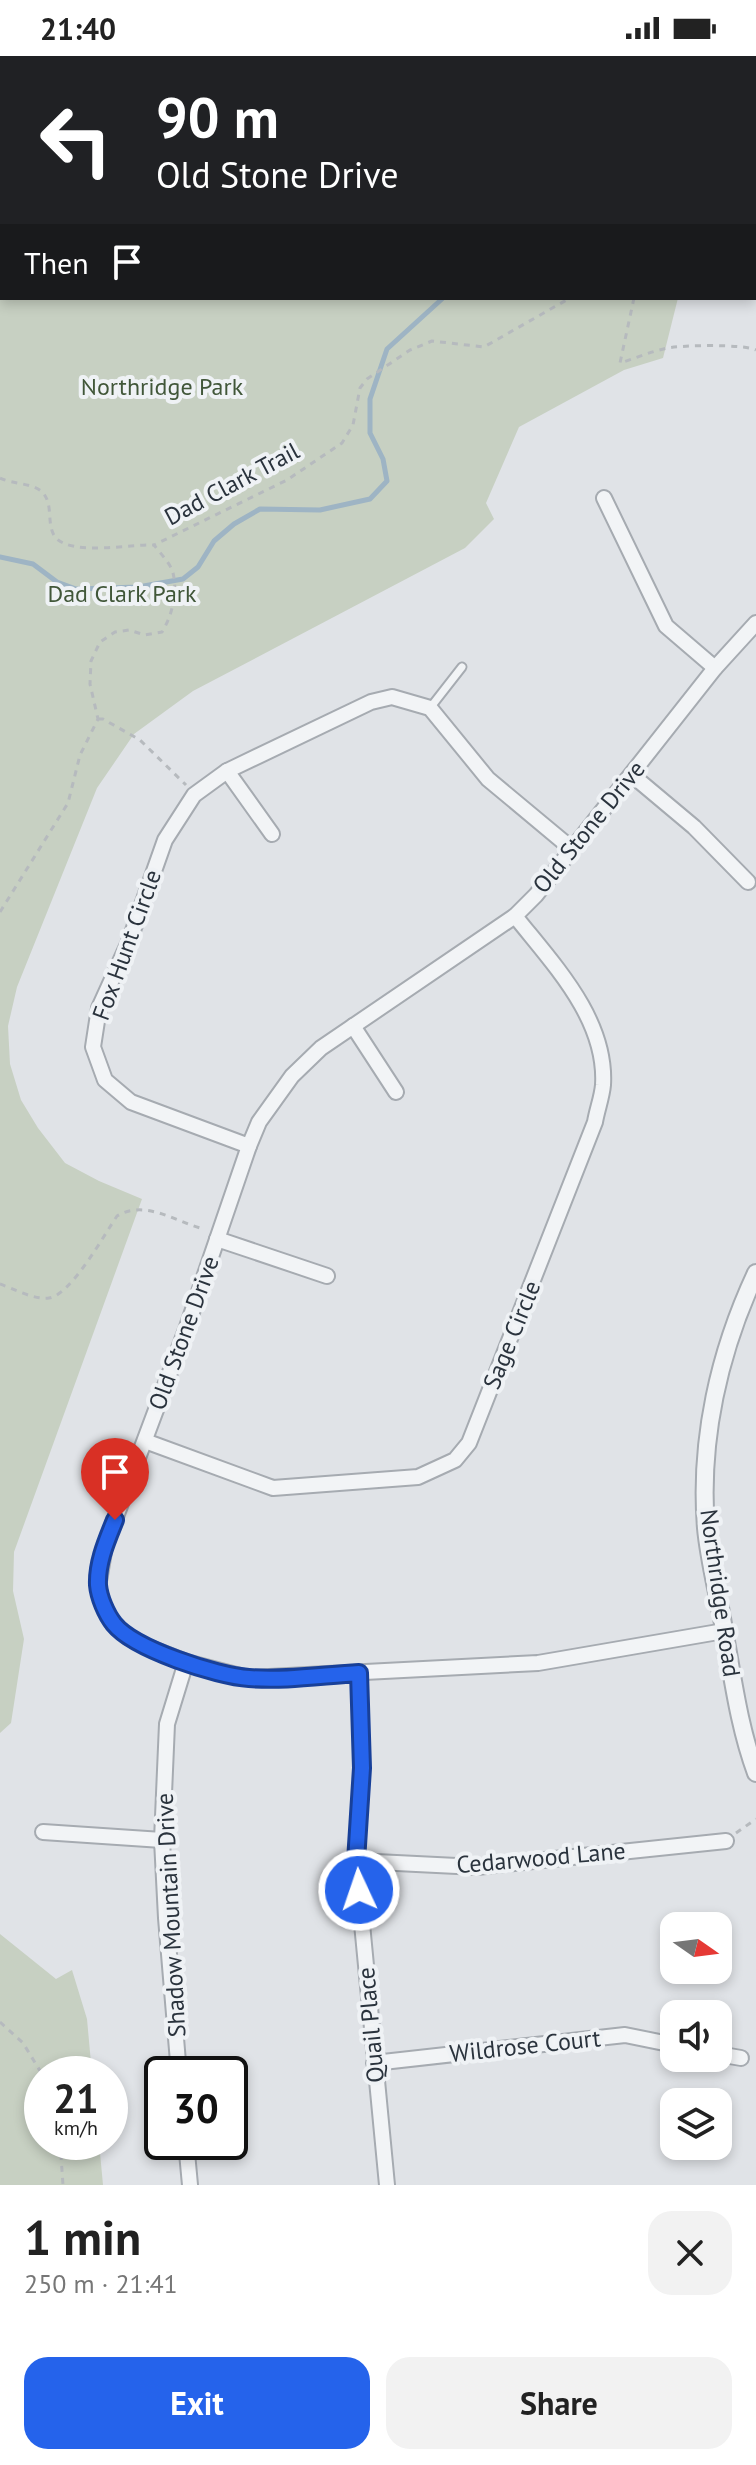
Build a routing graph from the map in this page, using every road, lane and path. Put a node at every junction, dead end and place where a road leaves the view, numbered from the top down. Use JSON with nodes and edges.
{"nodes":[{"id":1,"x":566,"y":300,"type":"edge"},
{"id":2,"x":634,"y":300,"type":"edge"},
{"id":3,"x":756,"y":350,"type":"edge"},
{"id":4,"x":0,"y":478,"type":"edge"},
{"id":5,"x":604,"y":498,"type":"dead end"},
{"id":6,"x":154,"y":545,"type":"junction"},
{"id":7,"x":756,"y":623,"type":"edge"},
{"id":8,"x":462,"y":667,"type":"dead end"},
{"id":9,"x":715,"y":668,"type":"junction"},
{"id":10,"x":430,"y":708,"type":"junction"},
{"id":11,"x":98,"y":719,"type":"junction"},
{"id":12,"x":227,"y":771,"type":"junction"},
{"id":13,"x":632,"y":775,"type":"junction"},
{"id":14,"x":194,"y":795,"type":"junction"},
{"id":15,"x":272,"y":834,"type":"dead end"},
{"id":16,"x":572,"y":849,"type":"junction"},
{"id":17,"x":748,"y":882,"type":"dead end"},
{"id":18,"x":0,"y":912,"type":"edge"},
{"id":19,"x":515,"y":916,"type":"junction"},
{"id":20,"x":353,"y":1026,"type":"junction"},
{"id":21,"x":396,"y":1092,"type":"dead end"},
{"id":22,"x":249,"y":1146,"type":"junction"},
{"id":23,"x":218,"y":1236,"type":"junction"},
{"id":24,"x":756,"y":1273,"type":"edge"},
{"id":25,"x":327,"y":1276,"type":"dead end"},
{"id":26,"x":0,"y":1284,"type":"edge"},
{"id":27,"x":145,"y":1441,"type":"junction"},
{"id":28,"x":724,"y":1631,"type":"junction"},
{"id":29,"x":186,"y":1662,"type":"junction"},
{"id":30,"x":359,"y":1673,"type":"junction"},
{"id":31,"x":756,"y":1773,"type":"edge"},
{"id":32,"x":756,"y":1819,"type":"edge"},
{"id":33,"x":43,"y":1832,"type":"dead end"},
{"id":34,"x":162,"y":1840,"type":"junction"},
{"id":35,"x":726,"y":1841,"type":"joint"},
{"id":36,"x":356,"y":1861,"type":"junction"},
{"id":37,"x":0,"y":2022,"type":"edge"},
{"id":38,"x":660,"y":2042,"type":"edge"},
{"id":39,"x":31,"y":2056,"type":"edge"},
{"id":40,"x":178,"y":2056,"type":"edge"},
{"id":41,"x":732,"y":2056,"type":"edge"},
{"id":42,"x":741,"y":2058,"type":"dead end"},
{"id":43,"x":374,"y":2063,"type":"junction"},
{"id":44,"x":61,"y":2160,"type":"edge"},
{"id":45,"x":188,"y":2160,"type":"edge"},
{"id":46,"x":63,"y":2185,"type":"edge"},
{"id":47,"x":190,"y":2185,"type":"edge"},
{"id":48,"x":387,"y":2185,"type":"edge"}],
"edges":[{"from":1,"to":6,"type":"path","name":"Dad Clark Trail"},
{"from":2,"to":3,"type":"path"},
{"from":4,"to":6,"type":"path"},
{"from":5,"to":9,"type":"street"},
{"from":6,"to":11,"type":"path","name":"Dad Clark Trail"},
{"from":7,"to":9,"type":"street","name":"Old Stone Drive"},
{"from":8,"to":10,"type":"lane"},
{"from":9,"to":13,"type":"street","name":"Old Stone Drive"},
{"from":10,"to":12,"type":"street","name":"Fox Hunt Circle"},
{"from":10,"to":16,"type":"street"},
{"from":11,"to":14,"type":"path"},
{"from":11,"to":18,"type":"path"},
{"from":12,"to":14,"type":"street","name":"Fox Hunt Circle"},
{"from":12,"to":15,"type":"street"},
{"from":13,"to":16,"type":"street","name":"Old Stone Drive"},
{"from":13,"to":17,"type":"street"},
{"from":14,"to":22,"type":"street","name":"Fox Hunt Circle"},
{"from":16,"to":19,"type":"street","name":"Old Stone Drive"},
{"from":19,"to":20,"type":"street","name":"Old Stone Drive"},
{"from":19,"to":27,"type":"street","name":"Sage Circle"},
{"from":20,"to":21,"type":"street"},
{"from":20,"to":22,"type":"street","name":"Old Stone Drive"},
{"from":22,"to":23,"type":"street","name":"Old Stone Drive"},
{"from":23,"to":25,"type":"street"},
{"from":23,"to":26,"type":"path"},
{"from":23,"to":27,"type":"street","name":"Old Stone Drive"},
{"from":24,"to":28,"type":"street","name":"Northridge Road"},
{"from":27,"to":29,"type":"street","name":"Old Stone Drive"},
{"from":28,"to":30,"type":"street","name":"Old Stone Drive"},
{"from":28,"to":31,"type":"street","name":"Northridge Road"},
{"from":29,"to":30,"type":"street","name":"Old Stone Drive"},
{"from":29,"to":34,"type":"street","name":"Shadow Mountain Drive"},
{"from":30,"to":36,"type":"street","name":"Quail Place"},
{"from":32,"to":35,"type":"path"},
{"from":33,"to":34,"type":"street"},
{"from":34,"to":40,"type":"street","name":"Shadow Mountain Drive"},
{"from":35,"to":36,"type":"street","name":"Cedarwood Lane"},
{"from":36,"to":43,"type":"street","name":"Quail Place"},
{"from":37,"to":39,"type":"path"},
{"from":38,"to":43,"type":"street","name":"Wildrose Court"},
{"from":41,"to":42,"type":"street"},
{"from":43,"to":48,"type":"street","name":"Quail Place"},
{"from":44,"to":46,"type":"path"},
{"from":45,"to":47,"type":"street"}]}
